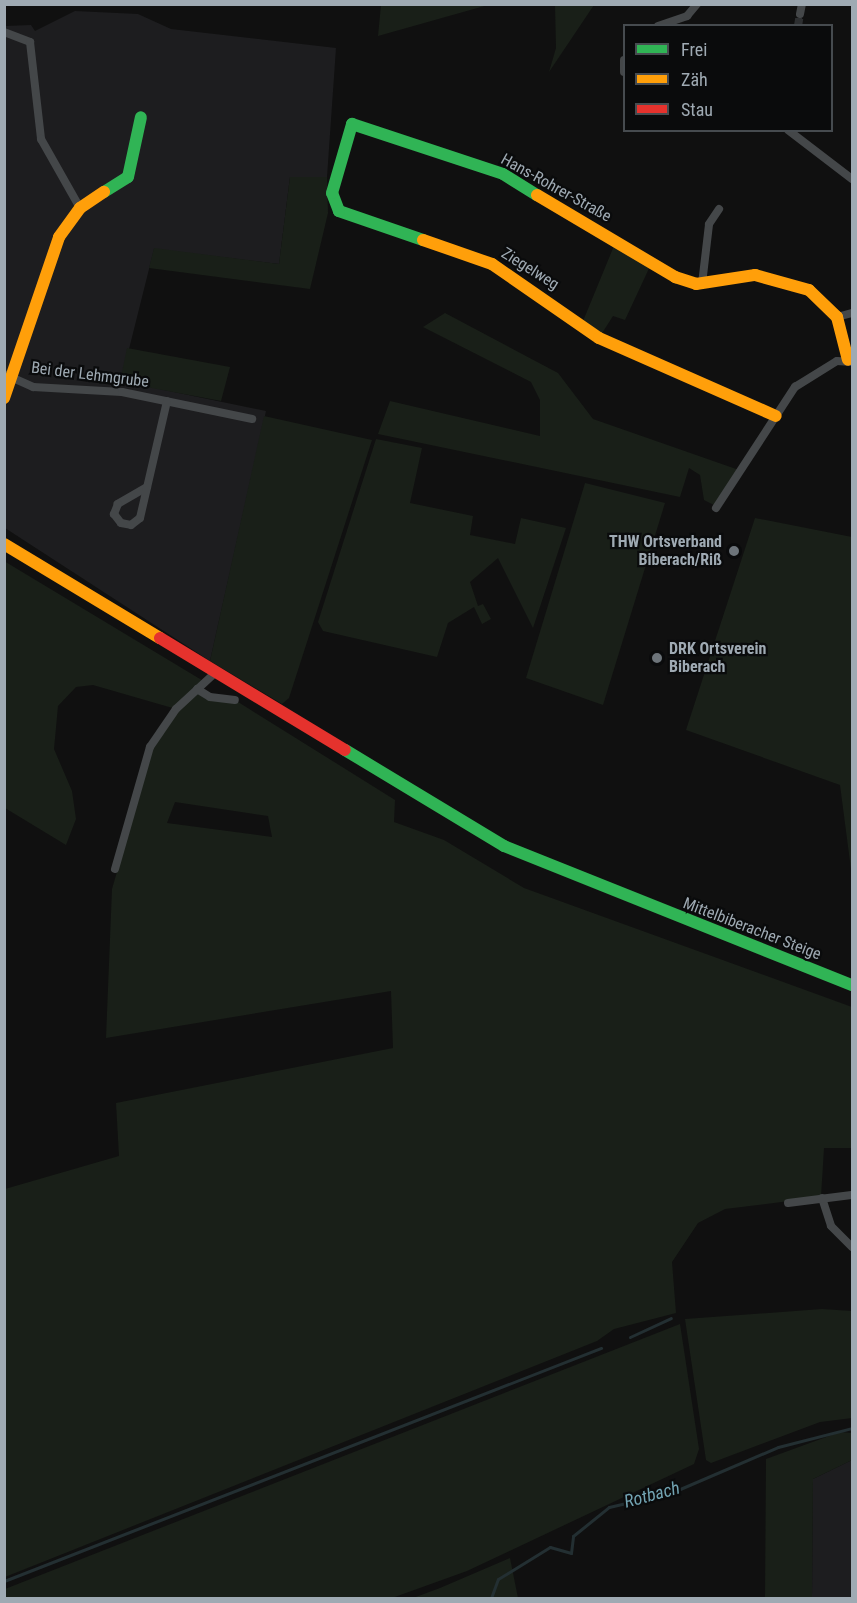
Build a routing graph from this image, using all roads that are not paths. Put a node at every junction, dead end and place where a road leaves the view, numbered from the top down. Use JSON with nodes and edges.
{"nodes":[{"id":1,"x":697,"y":4,"type":"edge"},
{"id":2,"x":664,"y":24,"type":"edge"},
{"id":3,"x":4,"y":32,"type":"edge"},
{"id":4,"x":141,"y":117,"type":"dead end"},
{"id":5,"x":352,"y":124,"type":"joint"},
{"id":6,"x":791,"y":132,"type":"edge"},
{"id":7,"x":852,"y":179,"type":"edge"},
{"id":8,"x":80,"y":208,"type":"junction"},
{"id":9,"x":719,"y":209,"type":"dead end"},
{"id":10,"x":702,"y":284,"type":"junction"},
{"id":11,"x":852,"y":313,"type":"edge"},
{"id":12,"x":837,"y":317,"type":"junction"},
{"id":13,"x":850,"y":361,"type":"edge"},
{"id":14,"x":7,"y":376,"type":"edge"},
{"id":15,"x":4,"y":398,"type":"edge"},
{"id":16,"x":167,"y":401,"type":"junction"},
{"id":17,"x":776,"y":416,"type":"junction"},
{"id":18,"x":252,"y":419,"type":"dead end"},
{"id":19,"x":147,"y":487,"type":"junction"},
{"id":20,"x":716,"y":508,"type":"dead end"},
{"id":21,"x":4,"y":544,"type":"edge"},
{"id":22,"x":216,"y":672,"type":"junction"},
{"id":23,"x":197,"y":688,"type":"junction"},
{"id":24,"x":235,"y":700,"type":"dead end"},
{"id":25,"x":115,"y":869,"type":"dead end"},
{"id":26,"x":852,"y":985,"type":"edge"},
{"id":27,"x":852,"y":1195,"type":"edge"},
{"id":28,"x":822,"y":1198,"type":"junction"},
{"id":29,"x":788,"y":1203,"type":"dead end"},
{"id":30,"x":852,"y":1247,"type":"edge"}],
"edges":[{"from":1,"to":2,"type":"street"},
{"from":3,"to":8,"type":"street"},
{"from":4,"to":8,"type":"street"},
{"from":5,"to":10,"type":"street","name":"Hans-Rohrer-Straße"},
{"from":5,"to":17,"type":"street","name":"Ziegelweg"},
{"from":6,"to":7,"type":"street"},
{"from":8,"to":14,"type":"street"},
{"from":9,"to":10,"type":"street"},
{"from":10,"to":12,"type":"street","name":"Hans-Rohrer-Straße"},
{"from":11,"to":12,"type":"street"},
{"from":12,"to":13,"type":"street"},
{"from":13,"to":17,"type":"street"},
{"from":14,"to":15,"type":"street"},
{"from":14,"to":16,"type":"street","name":"Bei der Lehmgrube"},
{"from":16,"to":18,"type":"street","name":"Bei der Lehmgrube"},
{"from":16,"to":19,"type":"street","name":"Bei der Lehmgrube"},
{"from":17,"to":20,"type":"street"},
{"from":19,"to":19,"type":"street","name":"Bei der Lehmgrube"},
{"from":21,"to":22,"type":"street","name":"Mittelbiberacher Steige"},
{"from":22,"to":23,"type":"street"},
{"from":22,"to":26,"type":"street","name":"Mittelbiberacher Steige"},
{"from":23,"to":24,"type":"street"},
{"from":23,"to":25,"type":"street"},
{"from":27,"to":28,"type":"street"},
{"from":28,"to":29,"type":"street"},
{"from":28,"to":30,"type":"street"}]}
